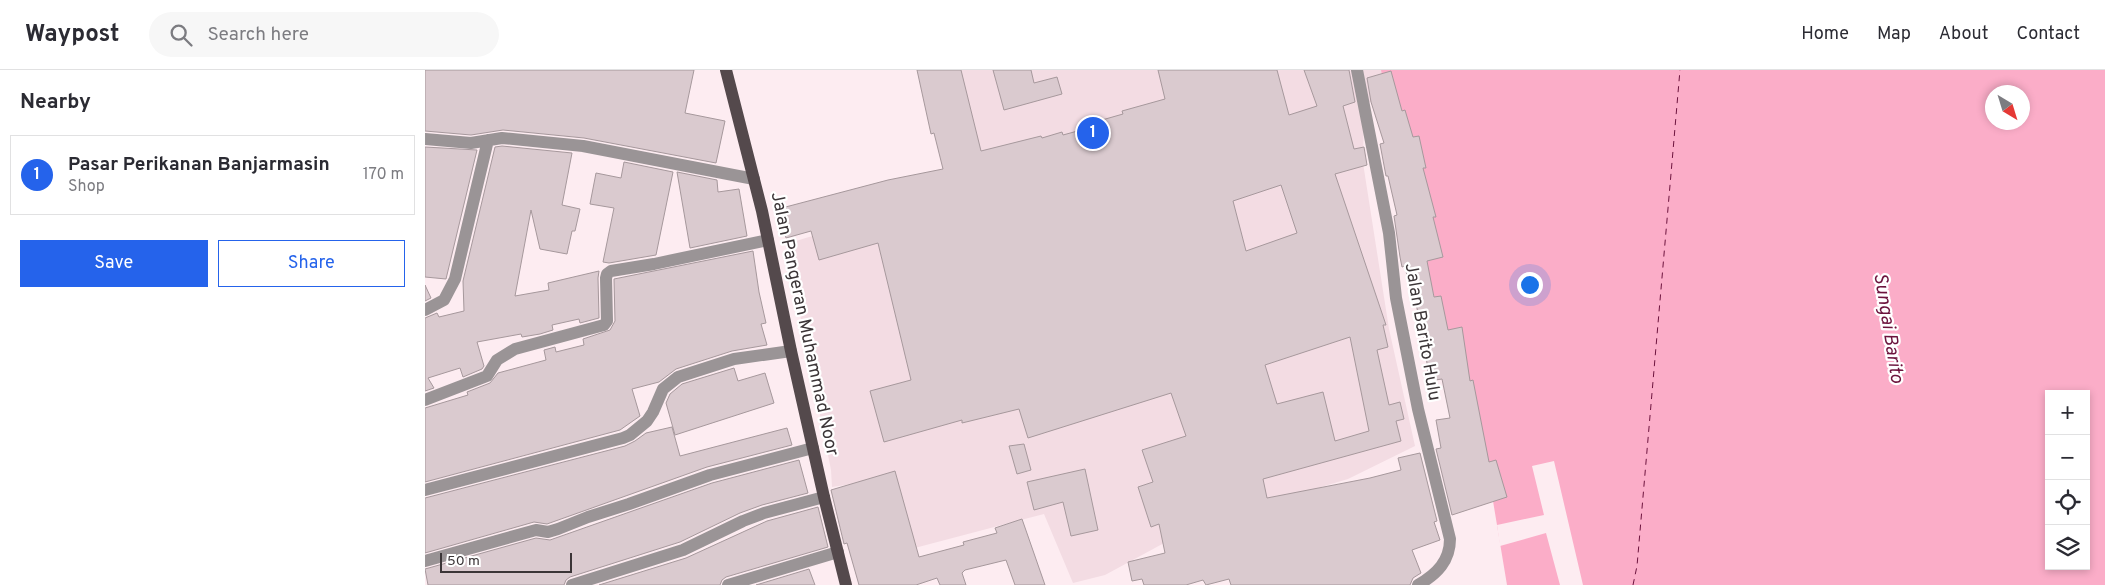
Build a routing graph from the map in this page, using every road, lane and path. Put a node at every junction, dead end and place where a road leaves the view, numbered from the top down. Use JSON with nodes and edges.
{"nodes":[{"id":1,"x":726,"y":70,"type":"edge"},
{"id":2,"x":1357,"y":70,"type":"edge"},
{"id":3,"x":425,"y":139,"type":"edge"},
{"id":4,"x":488,"y":140,"type":"junction"},
{"id":5,"x":754,"y":179,"type":"junction"},
{"id":6,"x":768,"y":240,"type":"junction"},
{"id":7,"x":425,"y":310,"type":"edge"},
{"id":8,"x":791,"y":351,"type":"junction"},
{"id":9,"x":425,"y":400,"type":"edge"},
{"id":10,"x":813,"y":448,"type":"junction"},
{"id":11,"x":425,"y":490,"type":"edge"},
{"id":12,"x":824,"y":497,"type":"junction"},
{"id":13,"x":838,"y":552,"type":"junction"},
{"id":14,"x":425,"y":560,"type":"edge"},
{"id":15,"x":572,"y":585,"type":"edge"},
{"id":16,"x":727,"y":585,"type":"edge"},
{"id":17,"x":846,"y":585,"type":"edge"},
{"id":18,"x":1418,"y":585,"type":"edge"}],
"edges":[{"from":1,"to":5,"type":"main road","name":"Jalan Pangeran Muhammad Noor"},
{"from":2,"to":18,"type":"street","name":"Jalan Barito Hulu"},
{"from":3,"to":4,"type":"street"},
{"from":4,"to":5,"type":"street"},
{"from":4,"to":7,"type":"street"},
{"from":5,"to":6,"type":"main road","name":"Jalan Pangeran Muhammad Noor"},
{"from":6,"to":8,"type":"main road","name":"Jalan Pangeran Muhammad Noor"},
{"from":6,"to":9,"type":"street"},
{"from":8,"to":10,"type":"main road","name":"Jalan Pangeran Muhammad Noor"},
{"from":8,"to":11,"type":"street"},
{"from":10,"to":12,"type":"main road","name":"Jalan Pangeran Muhammad Noor"},
{"from":10,"to":14,"type":"street"},
{"from":12,"to":13,"type":"main road","name":"Jalan Pangeran Muhammad Noor"},
{"from":12,"to":15,"type":"street"},
{"from":13,"to":16,"type":"street"},
{"from":13,"to":17,"type":"main road","name":"Jalan Pangeran Muhammad Noor"}]}
